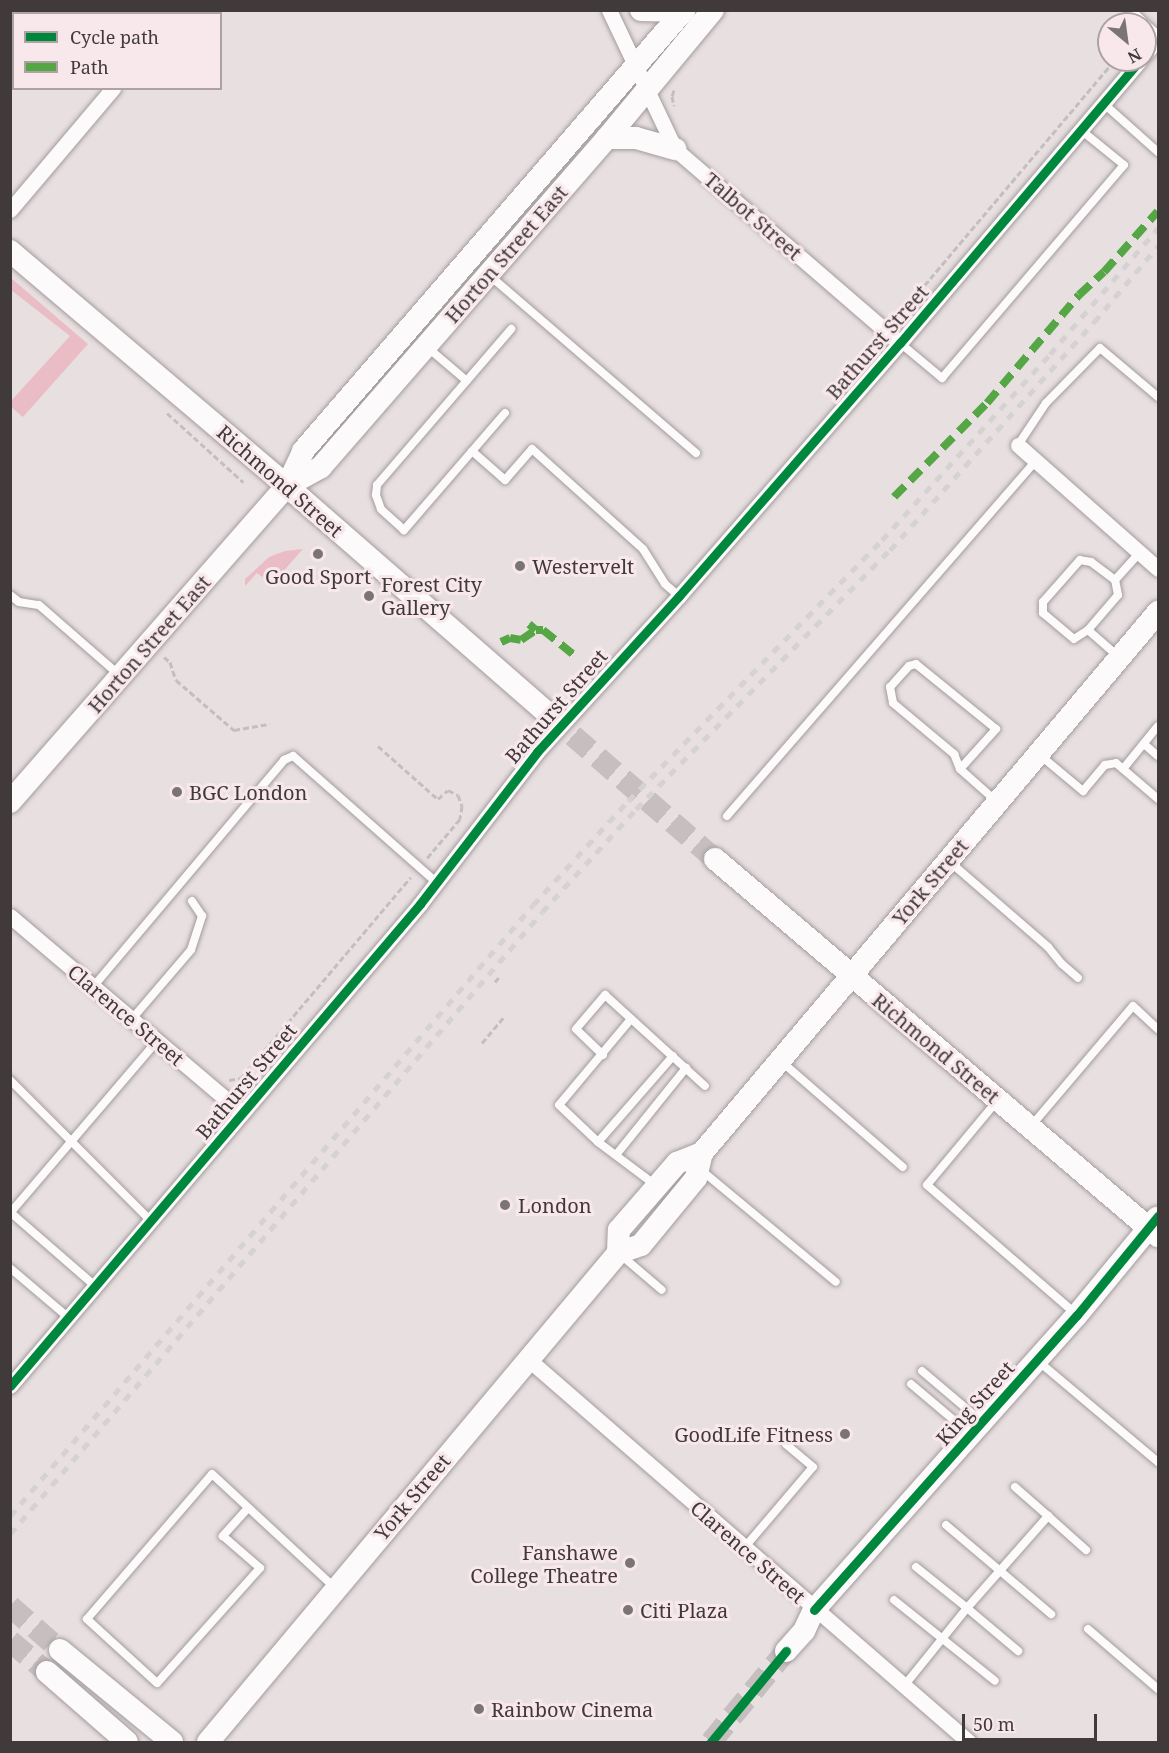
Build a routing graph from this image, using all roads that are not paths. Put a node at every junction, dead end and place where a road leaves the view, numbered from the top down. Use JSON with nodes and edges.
{"nodes":[{"id":1,"x":609,"y":10,"type":"edge"},
{"id":2,"x":642,"y":10,"type":"edge"},
{"id":3,"x":714,"y":10,"type":"edge"},
{"id":4,"x":1131,"y":10,"type":"edge"},
{"id":5,"x":684,"y":11,"type":"edge"},
{"id":6,"x":1158,"y":36,"type":"edge"},
{"id":7,"x":636,"y":67,"type":"junction"},
{"id":8,"x":1130,"y":72,"type":"edge"},
{"id":9,"x":111,"y":90,"type":"edge"},
{"id":10,"x":647,"y":90,"type":"junction"},
{"id":11,"x":1103,"y":103,"type":"junction"},
{"id":12,"x":1081,"y":129,"type":"junction"},
{"id":13,"x":607,"y":138,"type":"junction"},
{"id":14,"x":675,"y":149,"type":"junction"},
{"id":15,"x":1158,"y":152,"type":"edge"},
{"id":16,"x":10,"y":210,"type":"edge"},
{"id":17,"x":10,"y":251,"type":"edge"},
{"id":18,"x":488,"y":274,"type":"junction"},
{"id":19,"x":511,"y":329,"type":"dead end"},
{"id":20,"x":900,"y":343,"type":"junction"},
{"id":21,"x":426,"y":346,"type":"junction"},
{"id":22,"x":467,"y":381,"type":"junction"},
{"id":23,"x":1158,"y":397,"type":"edge"},
{"id":24,"x":505,"y":413,"type":"dead end"},
{"id":25,"x":1018,"y":445,"type":"joint"},
{"id":26,"x":472,"y":451,"type":"junction"},
{"id":27,"x":696,"y":453,"type":"dead end"},
{"id":28,"x":1036,"y":460,"type":"junction"},
{"id":29,"x":287,"y":486,"type":"junction"},
{"id":30,"x":1140,"y":552,"type":"junction"},
{"id":31,"x":1158,"y":568,"type":"edge"},
{"id":32,"x":1115,"y":580,"type":"junction"},
{"id":33,"x":10,"y":595,"type":"edge"},
{"id":34,"x":679,"y":596,"type":"junction"},
{"id":35,"x":1158,"y":612,"type":"edge"},
{"id":36,"x":1088,"y":630,"type":"junction"},
{"id":37,"x":1120,"y":658,"type":"junction"},
{"id":38,"x":120,"y":677,"type":"junction"},
{"id":39,"x":548,"y":714,"type":"tunnel mouth"},
{"id":40,"x":1158,"y":726,"type":"edge"},
{"id":41,"x":1144,"y":744,"type":"junction"},
{"id":42,"x":1039,"y":754,"type":"junction"},
{"id":43,"x":1158,"y":756,"type":"edge"},
{"id":44,"x":960,"y":769,"type":"junction"},
{"id":45,"x":1123,"y":769,"type":"junction"},
{"id":46,"x":1158,"y":799,"type":"edge"},
{"id":47,"x":10,"y":802,"type":"edge"},
{"id":48,"x":997,"y":802,"type":"junction"},
{"id":49,"x":727,"y":816,"type":"dead end"},
{"id":50,"x":715,"y":859,"type":"tunnel mouth"},
{"id":51,"x":948,"y":860,"type":"junction"},
{"id":52,"x":437,"y":883,"type":"junction"},
{"id":53,"x":192,"y":901,"type":"dead end"},
{"id":54,"x":10,"y":916,"type":"edge"},
{"id":55,"x":851,"y":976,"type":"junction"},
{"id":56,"x":1078,"y":978,"type":"dead end"},
{"id":57,"x":93,"y":987,"type":"junction"},
{"id":58,"x":631,"y":1019,"type":"junction"},
{"id":59,"x":131,"y":1020,"type":"junction"},
{"id":60,"x":1158,"y":1029,"type":"edge"},
{"id":61,"x":157,"y":1041,"type":"junction"},
{"id":62,"x":603,"y":1055,"type":"junction"},
{"id":63,"x":673,"y":1056,"type":"junction"},
{"id":64,"x":781,"y":1061,"type":"junction"},
{"id":65,"x":686,"y":1068,"type":"junction"},
{"id":66,"x":10,"y":1080,"type":"edge"},
{"id":67,"x":705,"y":1086,"type":"dead end"},
{"id":68,"x":998,"y":1100,"type":"junction"},
{"id":69,"x":242,"y":1113,"type":"junction"},
{"id":70,"x":1030,"y":1127,"type":"junction"},
{"id":71,"x":70,"y":1139,"type":"junction"},
{"id":72,"x":598,"y":1142,"type":"junction"},
{"id":73,"x":616,"y":1155,"type":"junction"},
{"id":74,"x":700,"y":1160,"type":"junction"},
{"id":75,"x":903,"y":1167,"type":"dead end"},
{"id":76,"x":657,"y":1186,"type":"junction"},
{"id":77,"x":11,"y":1212,"type":"edge"},
{"id":78,"x":151,"y":1221,"type":"junction"},
{"id":79,"x":1155,"y":1227,"type":"edge"},
{"id":80,"x":618,"y":1253,"type":"junction"},
{"id":81,"x":10,"y":1268,"type":"edge"},
{"id":82,"x":836,"y":1282,"type":"dead end"},
{"id":83,"x":95,"y":1287,"type":"junction"},
{"id":84,"x":662,"y":1290,"type":"dead end"},
{"id":85,"x":1077,"y":1315,"type":"junction"},
{"id":86,"x":69,"y":1318,"type":"junction"},
{"id":87,"x":528,"y":1359,"type":"junction"},
{"id":88,"x":1037,"y":1360,"type":"junction"},
{"id":89,"x":922,"y":1371,"type":"dead end"},
{"id":90,"x":910,"y":1384,"type":"dead end"},
{"id":91,"x":10,"y":1386,"type":"edge"},
{"id":92,"x":976,"y":1428,"type":"junction"},
{"id":93,"x":786,"y":1444,"type":"dead end"},
{"id":94,"x":1158,"y":1462,"type":"edge"},
{"id":95,"x":1015,"y":1487,"type":"dead end"},
{"id":96,"x":248,"y":1508,"type":"junction"},
{"id":97,"x":1048,"y":1516,"type":"junction"},
{"id":98,"x":946,"y":1525,"type":"dead end"},
{"id":99,"x":744,"y":1548,"type":"junction"},
{"id":100,"x":1086,"y":1550,"type":"dead end"},
{"id":101,"x":916,"y":1567,"type":"dead end"},
{"id":102,"x":1000,"y":1570,"type":"junction"},
{"id":103,"x":336,"y":1589,"type":"junction"},
{"id":104,"x":894,"y":1600,"type":"dead end"},
{"id":105,"x":967,"y":1608,"type":"junction"},
{"id":106,"x":814,"y":1610,"type":"junction"},
{"id":107,"x":1051,"y":1614,"type":"dead end"},
{"id":108,"x":1088,"y":1629,"type":"dead end"},
{"id":109,"x":942,"y":1639,"type":"junction"},
{"id":110,"x":60,"y":1650,"type":"tunnel mouth"},
{"id":111,"x":786,"y":1651,"type":"tunnel mouth"},
{"id":112,"x":1018,"y":1651,"type":"dead end"},
{"id":113,"x":47,"y":1672,"type":"tunnel mouth"},
{"id":114,"x":994,"y":1682,"type":"dead end"},
{"id":115,"x":904,"y":1686,"type":"junction"},
{"id":116,"x":1158,"y":1689,"type":"edge"},
{"id":117,"x":230,"y":1716,"type":"junction"},
{"id":118,"x":127,"y":1743,"type":"edge"},
{"id":119,"x":172,"y":1743,"type":"edge"},
{"id":120,"x":208,"y":1743,"type":"edge"},
{"id":121,"x":225,"y":1743,"type":"edge"},
{"id":122,"x":969,"y":1743,"type":"edge"}],
"edges":[{"from":1,"to":7,"type":"street","name":"Talbot Street"},
{"from":2,"to":5,"type":"main road"},
{"from":3,"to":10,"type":"main road","name":"Horton Street East"},
{"from":4,"to":6,"type":"lane"},
{"from":5,"to":7,"type":"main road","name":"Horton Street East"},
{"from":7,"to":10,"type":"street","name":"Talbot Street"},
{"from":7,"to":29,"type":"main road","name":"Horton Street East"},
{"from":8,"to":11,"type":"street","name":"Bathurst Street"},
{"from":9,"to":16,"type":"street"},
{"from":10,"to":13,"type":"main road","name":"Horton Street East"},
{"from":10,"to":14,"type":"street","name":"Talbot Street"},
{"from":11,"to":12,"type":"street","name":"Bathurst Street"},
{"from":11,"to":15,"type":"lane"},
{"from":12,"to":20,"type":"street","name":"Bathurst Street"},
{"from":12,"to":20,"type":"lane"},
{"from":13,"to":14,"type":"main road"},
{"from":13,"to":18,"type":"main road","name":"Horton Street East"},
{"from":14,"to":20,"type":"street","name":"Talbot Street"},
{"from":17,"to":29,"type":"main road","name":"Richmond Street"},
{"from":18,"to":21,"type":"main road","name":"Horton Street East"},
{"from":18,"to":27,"type":"lane"},
{"from":19,"to":22,"type":"lane"},
{"from":20,"to":34,"type":"street","name":"Bathurst Street"},
{"from":21,"to":22,"type":"lane"},
{"from":21,"to":29,"type":"main road","name":"Horton Street East"},
{"from":22,"to":26,"type":"lane"},
{"from":23,"to":25,"type":"lane"},
{"from":24,"to":26,"type":"lane"},
{"from":25,"to":28,"type":"street"},
{"from":26,"to":34,"type":"lane"},
{"from":28,"to":30,"type":"street"},
{"from":28,"to":49,"type":"lane"},
{"from":29,"to":38,"type":"main road","name":"Horton Street East"},
{"from":29,"to":39,"type":"main road","name":"Richmond Street"},
{"from":30,"to":31,"type":"street"},
{"from":30,"to":32,"type":"lane"},
{"from":32,"to":36,"type":"lane"},
{"from":32,"to":36,"type":"lane"},
{"from":33,"to":38,"type":"lane"},
{"from":34,"to":52,"type":"street","name":"Bathurst Street"},
{"from":35,"to":37,"type":"main road","name":"York Street"},
{"from":36,"to":37,"type":"lane"},
{"from":37,"to":42,"type":"main road","name":"York Street"},
{"from":38,"to":47,"type":"main road","name":"Horton Street East"},
{"from":40,"to":41,"type":"lane"},
{"from":41,"to":43,"type":"lane"},
{"from":41,"to":45,"type":"lane"},
{"from":42,"to":45,"type":"lane"},
{"from":42,"to":48,"type":"main road","name":"York Street"},
{"from":44,"to":44,"type":"lane"},
{"from":44,"to":48,"type":"lane"},
{"from":45,"to":46,"type":"lane"},
{"from":48,"to":51,"type":"main road","name":"York Street"},
{"from":50,"to":55,"type":"main road","name":"Richmond Street"},
{"from":51,"to":55,"type":"main road","name":"York Street"},
{"from":51,"to":56,"type":"lane"},
{"from":52,"to":57,"type":"lane"},
{"from":52,"to":69,"type":"street","name":"Bathurst Street"},
{"from":53,"to":59,"type":"lane"},
{"from":54,"to":57,"type":"street","name":"Clarence Street"},
{"from":55,"to":64,"type":"main road","name":"York Street"},
{"from":55,"to":68,"type":"main road","name":"Richmond Street"},
{"from":57,"to":59,"type":"street","name":"Clarence Street"},
{"from":58,"to":62,"type":"lane"},
{"from":58,"to":62,"type":"lane"},
{"from":58,"to":63,"type":"lane"},
{"from":59,"to":61,"type":"street","name":"Clarence Street"},
{"from":60,"to":70,"type":"lane"},
{"from":61,"to":69,"type":"street","name":"Clarence Street"},
{"from":61,"to":71,"type":"lane"},
{"from":62,"to":72,"type":"lane"},
{"from":63,"to":65,"type":"lane"},
{"from":63,"to":72,"type":"lane"},
{"from":64,"to":74,"type":"main road","name":"York Street"},
{"from":64,"to":75,"type":"lane"},
{"from":65,"to":67,"type":"lane"},
{"from":65,"to":73,"type":"lane"},
{"from":66,"to":71,"type":"lane"},
{"from":68,"to":70,"type":"main road","name":"Richmond Street"},
{"from":68,"to":85,"type":"lane"},
{"from":69,"to":78,"type":"street","name":"Bathurst Street"},
{"from":70,"to":79,"type":"main road","name":"Richmond Street"},
{"from":71,"to":77,"type":"lane"},
{"from":71,"to":78,"type":"lane"},
{"from":72,"to":73,"type":"lane"},
{"from":73,"to":76,"type":"lane"},
{"from":74,"to":76,"type":"main road","name":"York Street"},
{"from":74,"to":80,"type":"main road","name":"York Street"},
{"from":74,"to":82,"type":"lane"},
{"from":76,"to":80,"type":"main road","name":"York Street"},
{"from":77,"to":83,"type":"lane"},
{"from":78,"to":83,"type":"street","name":"Bathurst Street"},
{"from":79,"to":85,"type":"main road","name":"King Street"},
{"from":80,"to":84,"type":"lane"},
{"from":80,"to":87,"type":"main road","name":"York Street"},
{"from":81,"to":86,"type":"lane"},
{"from":83,"to":86,"type":"street","name":"Bathurst Street"},
{"from":85,"to":88,"type":"main road","name":"King Street"},
{"from":86,"to":91,"type":"street","name":"Bathurst Street"},
{"from":87,"to":99,"type":"street","name":"Clarence Street"},
{"from":87,"to":103,"type":"main road","name":"York Street"},
{"from":88,"to":92,"type":"main road","name":"King Street"},
{"from":88,"to":94,"type":"lane"},
{"from":89,"to":92,"type":"lane"},
{"from":90,"to":92,"type":"lane"},
{"from":92,"to":106,"type":"main road","name":"King Street"},
{"from":93,"to":99,"type":"lane"},
{"from":95,"to":97,"type":"lane"},
{"from":96,"to":96,"type":"lane"},
{"from":96,"to":103,"type":"lane"},
{"from":97,"to":100,"type":"lane"},
{"from":97,"to":102,"type":"lane"},
{"from":98,"to":102,"type":"lane"},
{"from":99,"to":106,"type":"street","name":"Clarence Street"},
{"from":101,"to":105,"type":"lane"},
{"from":102,"to":105,"type":"lane"},
{"from":102,"to":107,"type":"lane"},
{"from":103,"to":117,"type":"main road","name":"York Street"},
{"from":104,"to":109,"type":"lane"},
{"from":105,"to":109,"type":"lane"},
{"from":105,"to":112,"type":"lane"},
{"from":106,"to":111,"type":"main road","name":"King Street"},
{"from":106,"to":115,"type":"street","name":"Clarence Street"},
{"from":108,"to":116,"type":"lane"},
{"from":109,"to":114,"type":"lane"},
{"from":109,"to":115,"type":"lane"},
{"from":110,"to":119,"type":"main road"},
{"from":113,"to":118,"type":"main road"},
{"from":115,"to":122,"type":"street","name":"Clarence Street"},
{"from":117,"to":120,"type":"main road","name":"York Street"},
{"from":117,"to":121,"type":"main road"}]}
